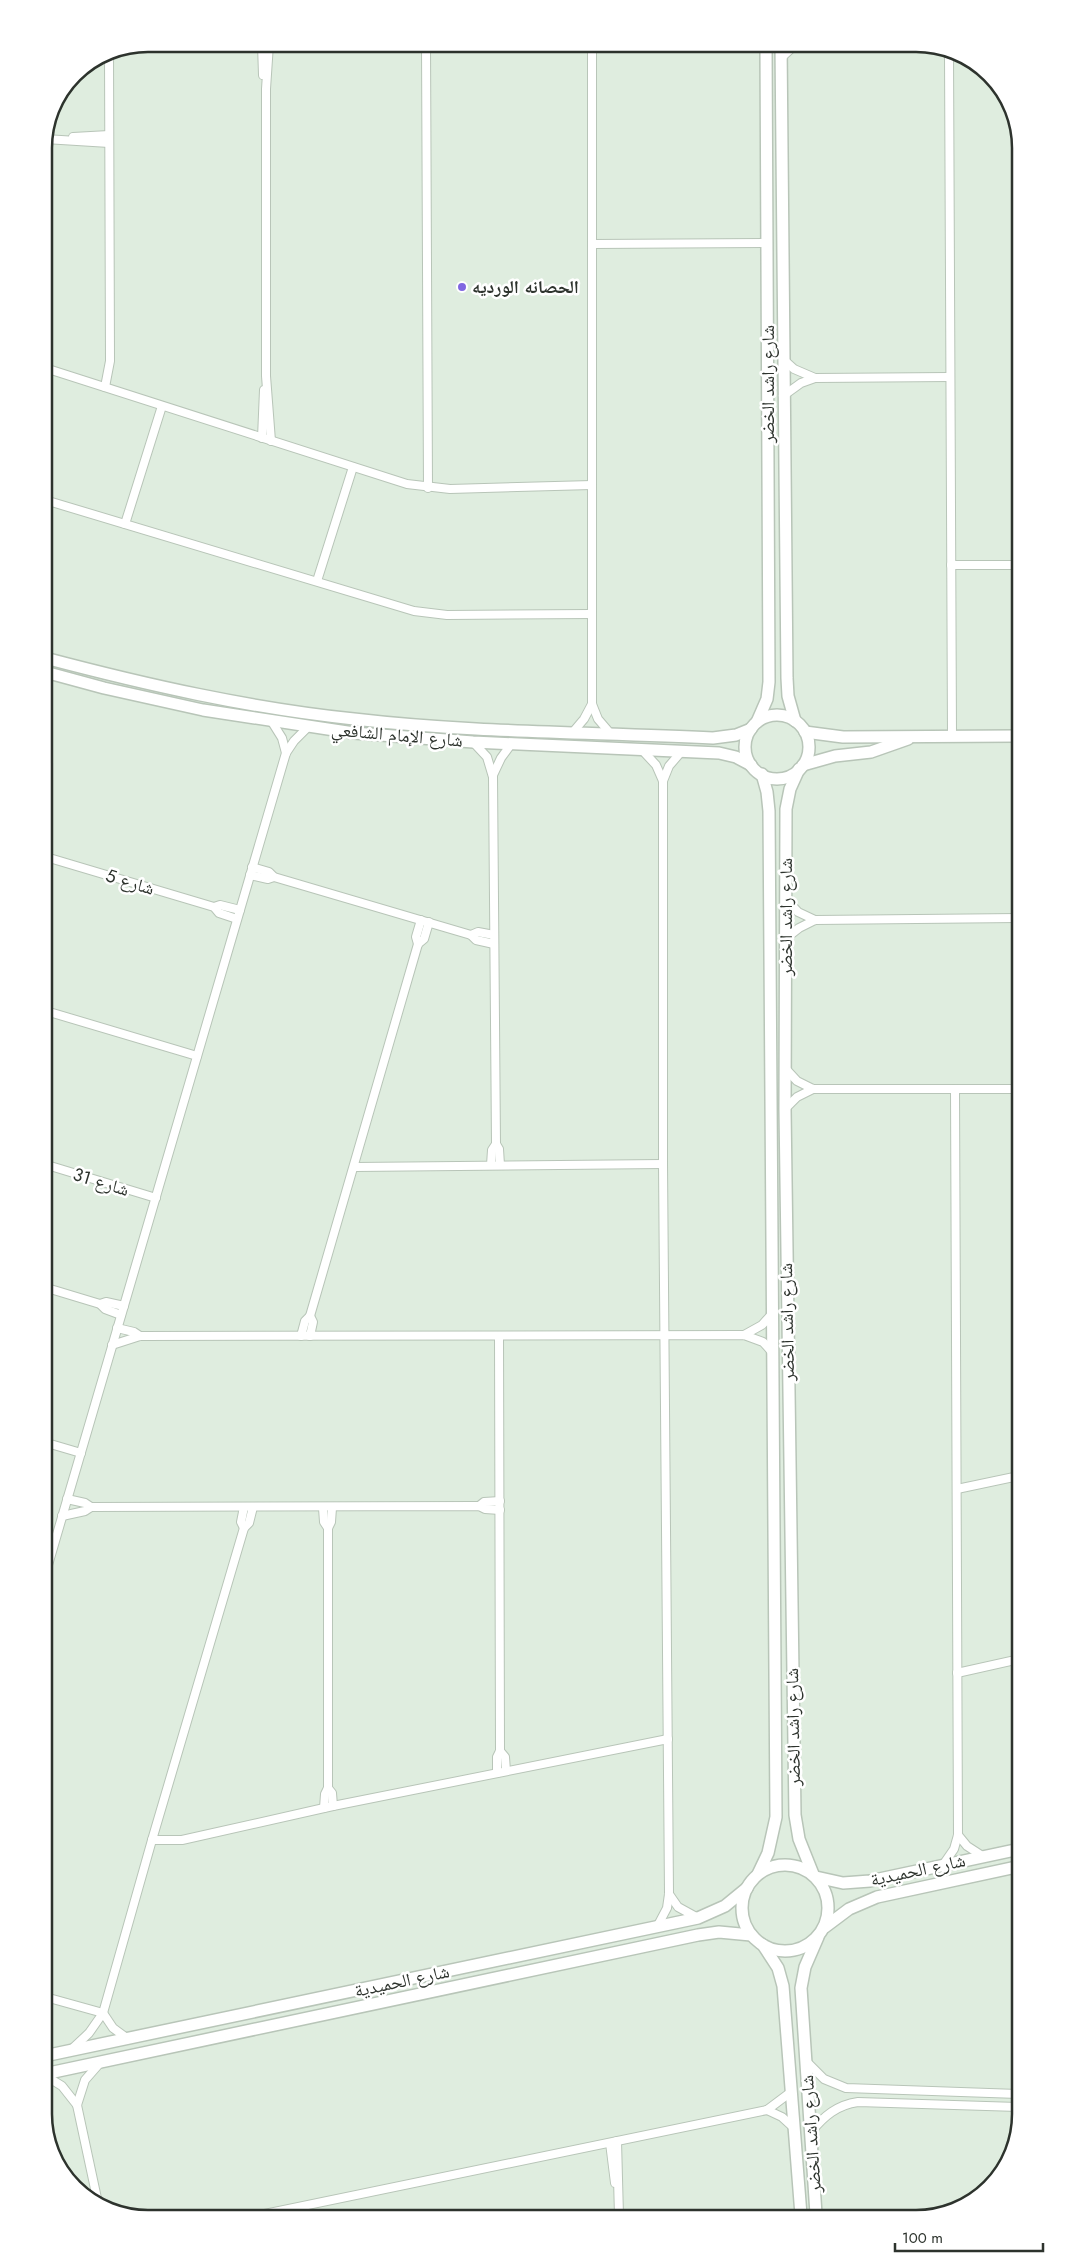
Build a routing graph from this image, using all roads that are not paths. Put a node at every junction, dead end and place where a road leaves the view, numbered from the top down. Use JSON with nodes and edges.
{"nodes":[{"id":1,"x":263,"y":52,"type":"edge"},
{"id":2,"x":268,"y":52,"type":"edge"},
{"id":3,"x":426,"y":52,"type":"edge"},
{"id":4,"x":592,"y":53,"type":"edge"},
{"id":5,"x":766,"y":53,"type":"edge"},
{"id":6,"x":781,"y":53,"type":"edge"},
{"id":7,"x":787,"y":53,"type":"edge"},
{"id":8,"x":781,"y":58,"type":"junction"},
{"id":9,"x":949,"y":59,"type":"edge"},
{"id":10,"x":109,"y":61,"type":"edge"},
{"id":11,"x":266,"y":90,"type":"junction"},
{"id":12,"x":53,"y":139,"type":"edge"},
{"id":13,"x":109,"y":139,"type":"junction"},
{"id":14,"x":767,"y":243,"type":"junction"},
{"id":15,"x":592,"y":244,"type":"junction"},
{"id":16,"x":783,"y":359,"type":"junction"},
{"id":17,"x":53,"y":370,"type":"edge"},
{"id":18,"x":266,"y":376,"type":"junction"},
{"id":19,"x":950,"y":377,"type":"junction"},
{"id":20,"x":815,"y":378,"type":"junction"},
{"id":21,"x":105,"y":387,"type":"junction"},
{"id":22,"x":784,"y":396,"type":"junction"},
{"id":23,"x":162,"y":406,"type":"junction"},
{"id":24,"x":262,"y":438,"type":"junction"},
{"id":25,"x":271,"y":441,"type":"junction"},
{"id":26,"x":353,"y":467,"type":"junction"},
{"id":27,"x":592,"y":485,"type":"junction"},
{"id":28,"x":428,"y":488,"type":"junction"},
{"id":29,"x":53,"y":502,"type":"edge"},
{"id":30,"x":126,"y":524,"type":"junction"},
{"id":31,"x":951,"y":565,"type":"junction"},
{"id":32,"x":1012,"y":565,"type":"edge"},
{"id":33,"x":317,"y":581,"type":"junction"},
{"id":34,"x":592,"y":614,"type":"junction"},
{"id":35,"x":53,"y":660,"type":"edge"},
{"id":36,"x":53,"y":674,"type":"edge"},
{"id":37,"x":592,"y":704,"type":"junction"},
{"id":38,"x":795,"y":721,"type":"junction"},
{"id":39,"x":272,"y":722,"type":"junction"},
{"id":40,"x":754,"y":725,"type":"junction"},
{"id":41,"x":308,"y":727,"type":"junction"},
{"id":42,"x":573,"y":732,"type":"junction"},
{"id":43,"x":805,"y":732,"type":"junction"},
{"id":44,"x":610,"y":733,"type":"junction"},
{"id":45,"x":922,"y":736,"type":"junction"},
{"id":46,"x":952,"y":736,"type":"junction"},
{"id":47,"x":1012,"y":736,"type":"edge"},
{"id":48,"x":473,"y":742,"type":"junction"},
{"id":49,"x":512,"y":743,"type":"junction"},
{"id":50,"x":643,"y":751,"type":"junction"},
{"id":51,"x":681,"y":752,"type":"junction"},
{"id":52,"x":286,"y":753,"type":"junction"},
{"id":53,"x":751,"y":764,"type":"junction"},
{"id":54,"x":801,"y":767,"type":"junction"},
{"id":55,"x":762,"y":774,"type":"junction"},
{"id":56,"x":492,"y":777,"type":"junction"},
{"id":57,"x":663,"y":781,"type":"junction"},
{"id":58,"x":53,"y":859,"type":"edge"},
{"id":59,"x":251,"y":871,"type":"junction"},
{"id":60,"x":786,"y":899,"type":"junction"},
{"id":61,"x":214,"y":907,"type":"junction"},
{"id":62,"x":240,"y":910,"type":"junction"},
{"id":63,"x":1012,"y":918,"type":"edge"},
{"id":64,"x":237,"y":919,"type":"junction"},
{"id":65,"x":814,"y":920,"type":"junction"},
{"id":66,"x":425,"y":921,"type":"junction"},
{"id":67,"x":472,"y":935,"type":"junction"},
{"id":68,"x":494,"y":935,"type":"junction"},
{"id":69,"x":785,"y":940,"type":"junction"},
{"id":70,"x":494,"y":944,"type":"junction"},
{"id":71,"x":53,"y":1013,"type":"edge"},
{"id":72,"x":197,"y":1056,"type":"junction"},
{"id":73,"x":785,"y":1068,"type":"junction"},
{"id":74,"x":813,"y":1089,"type":"junction"},
{"id":75,"x":956,"y":1089,"type":"junction"},
{"id":76,"x":1012,"y":1089,"type":"edge"},
{"id":77,"x":785,"y":1109,"type":"junction"},
{"id":78,"x":496,"y":1144,"type":"junction"},
{"id":79,"x":663,"y":1164,"type":"junction"},
{"id":80,"x":491,"y":1165,"type":"junction"},
{"id":81,"x":500,"y":1165,"type":"junction"},
{"id":82,"x":52,"y":1167,"type":"edge"},
{"id":83,"x":354,"y":1167,"type":"junction"},
{"id":84,"x":156,"y":1198,"type":"junction"},
{"id":85,"x":52,"y":1290,"type":"edge"},
{"id":86,"x":100,"y":1304,"type":"junction"},
{"id":87,"x":124,"y":1306,"type":"junction"},
{"id":88,"x":772,"y":1314,"type":"junction"},
{"id":89,"x":121,"y":1315,"type":"junction"},
{"id":90,"x":310,"y":1316,"type":"junction"},
{"id":91,"x":117,"y":1328,"type":"junction"},
{"id":92,"x":665,"y":1335,"type":"junction"},
{"id":93,"x":744,"y":1335,"type":"junction"},
{"id":94,"x":140,"y":1336,"type":"junction"},
{"id":95,"x":301,"y":1336,"type":"junction"},
{"id":96,"x":310,"y":1336,"type":"junction"},
{"id":97,"x":499,"y":1336,"type":"junction"},
{"id":98,"x":112,"y":1345,"type":"junction"},
{"id":99,"x":772,"y":1352,"type":"junction"},
{"id":100,"x":52,"y":1444,"type":"edge"},
{"id":101,"x":81,"y":1453,"type":"junction"},
{"id":102,"x":1012,"y":1478,"type":"edge"},
{"id":103,"x":958,"y":1489,"type":"junction"},
{"id":104,"x":68,"y":1499,"type":"junction"},
{"id":105,"x":500,"y":1501,"type":"junction"},
{"id":106,"x":244,"y":1506,"type":"junction"},
{"id":107,"x":479,"y":1506,"type":"junction"},
{"id":108,"x":91,"y":1507,"type":"junction"},
{"id":109,"x":253,"y":1507,"type":"junction"},
{"id":110,"x":324,"y":1508,"type":"junction"},
{"id":111,"x":332,"y":1508,"type":"junction"},
{"id":112,"x":500,"y":1510,"type":"junction"},
{"id":113,"x":62,"y":1516,"type":"junction"},
{"id":114,"x":244,"y":1528,"type":"junction"},
{"id":115,"x":328,"y":1528,"type":"junction"},
{"id":116,"x":52,"y":1551,"type":"edge"},
{"id":117,"x":1012,"y":1661,"type":"edge"},
{"id":118,"x":957,"y":1672,"type":"junction"},
{"id":119,"x":668,"y":1739,"type":"junction"},
{"id":120,"x":500,"y":1751,"type":"junction"},
{"id":121,"x":506,"y":1771,"type":"junction"},
{"id":122,"x":497,"y":1773,"type":"junction"},
{"id":123,"x":328,"y":1788,"type":"junction"},
{"id":124,"x":333,"y":1806,"type":"junction"},
{"id":125,"x":324,"y":1808,"type":"junction"},
{"id":126,"x":958,"y":1835,"type":"junction"},
{"id":127,"x":152,"y":1840,"type":"junction"},
{"id":128,"x":1012,"y":1851,"type":"edge"},
{"id":129,"x":984,"y":1857,"type":"junction"},
{"id":130,"x":942,"y":1866,"type":"junction"},
{"id":131,"x":1012,"y":1868,"type":"edge"},
{"id":132,"x":758,"y":1874,"type":"junction"},
{"id":133,"x":815,"y":1876,"type":"junction"},
{"id":134,"x":747,"y":1888,"type":"junction"},
{"id":135,"x":670,"y":1894,"type":"junction"},
{"id":136,"x":698,"y":1918,"type":"junction"},
{"id":137,"x":657,"y":1927,"type":"junction"},
{"id":138,"x":825,"y":1927,"type":"junction"},
{"id":139,"x":751,"y":1935,"type":"junction"},
{"id":140,"x":818,"y":1937,"type":"junction"},
{"id":141,"x":763,"y":1945,"type":"junction"},
{"id":142,"x":52,"y":1999,"type":"edge"},
{"id":143,"x":103,"y":2013,"type":"junction"},
{"id":144,"x":128,"y":2039,"type":"junction"},
{"id":145,"x":71,"y":2051,"type":"junction"},
{"id":146,"x":52,"y":2055,"type":"edge"},
{"id":147,"x":102,"y":2061,"type":"junction"},
{"id":148,"x":806,"y":2061,"type":"junction"},
{"id":149,"x":52,"y":2072,"type":"edge"},
{"id":150,"x":52,"y":2080,"type":"edge"},
{"id":151,"x":791,"y":2092,"type":"junction"},
{"id":152,"x":954,"y":2092,"type":"junction"},
{"id":153,"x":1012,"y":2094,"type":"edge"},
{"id":154,"x":77,"y":2105,"type":"junction"},
{"id":155,"x":951,"y":2105,"type":"junction"},
{"id":156,"x":1012,"y":2107,"type":"edge"},
{"id":157,"x":767,"y":2110,"type":"junction"},
{"id":158,"x":794,"y":2128,"type":"junction"},
{"id":159,"x":811,"y":2132,"type":"junction"},
{"id":160,"x":614,"y":2142,"type":"junction"},
{"id":161,"x":96,"y":2195,"type":"edge"},
{"id":162,"x":284,"y":2210,"type":"edge"},
{"id":163,"x":618,"y":2210,"type":"edge"},
{"id":164,"x":801,"y":2210,"type":"edge"},
{"id":165,"x":816,"y":2210,"type":"edge"}],
"edges":[{"from":1,"to":11,"type":"street"},
{"from":2,"to":11,"type":"street"},
{"from":3,"to":28,"type":"street"},
{"from":4,"to":15,"type":"street"},
{"from":5,"to":14,"type":"street","name":"شارع راشد الخضر"},
{"from":6,"to":8,"type":"street","name":"شارع راشد الخضر"},
{"from":7,"to":8,"type":"street"},
{"from":8,"to":16,"type":"street","name":"شارع راشد الخضر"},
{"from":9,"to":19,"type":"street"},
{"from":10,"to":13,"type":"street"},
{"from":11,"to":18,"type":"street"},
{"from":12,"to":13,"type":"street"},
{"from":13,"to":21,"type":"street"},
{"from":14,"to":15,"type":"street"},
{"from":14,"to":40,"type":"street","name":"شارع راشد الخضر"},
{"from":15,"to":27,"type":"street"},
{"from":16,"to":20,"type":"street"},
{"from":16,"to":22,"type":"street","name":"شارع راشد الخضر"},
{"from":17,"to":21,"type":"street"},
{"from":18,"to":24,"type":"street"},
{"from":18,"to":25,"type":"street"},
{"from":19,"to":20,"type":"street"},
{"from":19,"to":31,"type":"street"},
{"from":20,"to":22,"type":"street"},
{"from":21,"to":23,"type":"street"},
{"from":22,"to":38,"type":"street","name":"شارع راشد الخضر"},
{"from":23,"to":24,"type":"street"},
{"from":23,"to":30,"type":"street"},
{"from":24,"to":25,"type":"street"},
{"from":25,"to":26,"type":"street"},
{"from":26,"to":28,"type":"street"},
{"from":26,"to":33,"type":"street"},
{"from":27,"to":28,"type":"street"},
{"from":27,"to":34,"type":"street"},
{"from":29,"to":30,"type":"street"},
{"from":30,"to":33,"type":"street"},
{"from":31,"to":32,"type":"street"},
{"from":31,"to":46,"type":"street"},
{"from":33,"to":34,"type":"street"},
{"from":34,"to":37,"type":"street"},
{"from":35,"to":42,"type":"street","name":"شارع الإمام الشافعي"},
{"from":36,"to":39,"type":"street","name":"شارع الإمام الشافعي"},
{"from":37,"to":42,"type":"street"},
{"from":37,"to":44,"type":"street"},
{"from":38,"to":40,"type":"street"},
{"from":38,"to":43,"type":"street"},
{"from":39,"to":41,"type":"street","name":"شارع الإمام الشافعي"},
{"from":39,"to":52,"type":"street"},
{"from":40,"to":44,"type":"street","name":"شارع الإمام الشافعي"},
{"from":40,"to":53,"type":"street"},
{"from":41,"to":48,"type":"street","name":"شارع الإمام الشافعي"},
{"from":41,"to":52,"type":"street"},
{"from":42,"to":44,"type":"street","name":"شارع الإمام الشافعي"},
{"from":43,"to":45,"type":"street"},
{"from":43,"to":54,"type":"street"},
{"from":45,"to":46,"type":"street"},
{"from":45,"to":54,"type":"street"},
{"from":46,"to":47,"type":"street"},
{"from":48,"to":49,"type":"street","name":"شارع الإمام الشافعي"},
{"from":48,"to":56,"type":"street"},
{"from":49,"to":50,"type":"street","name":"شارع الإمام الشافعي"},
{"from":49,"to":56,"type":"street"},
{"from":50,"to":51,"type":"street","name":"شارع الإمام الشافعي"},
{"from":50,"to":57,"type":"street"},
{"from":51,"to":53,"type":"street","name":"شارع الإمام الشافعي"},
{"from":51,"to":57,"type":"street"},
{"from":52,"to":59,"type":"street"},
{"from":53,"to":55,"type":"street"},
{"from":54,"to":55,"type":"street"},
{"from":54,"to":60,"type":"street","name":"شارع راشد الخضر"},
{"from":55,"to":88,"type":"street","name":"شارع راشد الخضر"},
{"from":56,"to":68,"type":"street"},
{"from":57,"to":79,"type":"street"},
{"from":58,"to":61,"type":"street","name":"شارع 5"},
{"from":59,"to":62,"type":"street"},
{"from":59,"to":66,"type":"street"},
{"from":60,"to":65,"type":"street"},
{"from":60,"to":69,"type":"street","name":"شارع راشد الخضر"},
{"from":61,"to":62,"type":"street","name":"شارع 5"},
{"from":61,"to":64,"type":"street","name":"شارع 5"},
{"from":62,"to":64,"type":"street"},
{"from":63,"to":65,"type":"street"},
{"from":64,"to":72,"type":"street"},
{"from":65,"to":69,"type":"street"},
{"from":66,"to":67,"type":"street"},
{"from":66,"to":83,"type":"street"},
{"from":67,"to":68,"type":"street"},
{"from":67,"to":70,"type":"street"},
{"from":68,"to":70,"type":"street"},
{"from":69,"to":73,"type":"street","name":"شارع راشد الخضر"},
{"from":70,"to":78,"type":"street"},
{"from":71,"to":72,"type":"street"},
{"from":72,"to":84,"type":"street"},
{"from":73,"to":74,"type":"street"},
{"from":73,"to":77,"type":"street","name":"شارع راشد الخضر"},
{"from":74,"to":75,"type":"street"},
{"from":74,"to":77,"type":"street"},
{"from":75,"to":76,"type":"street"},
{"from":75,"to":103,"type":"street"},
{"from":77,"to":133,"type":"street","name":"شارع راشد الخضر"},
{"from":78,"to":80,"type":"street"},
{"from":78,"to":81,"type":"street"},
{"from":79,"to":81,"type":"street"},
{"from":79,"to":92,"type":"street"},
{"from":80,"to":81,"type":"street"},
{"from":80,"to":83,"type":"street"},
{"from":82,"to":84,"type":"street","name":"شارع 31"},
{"from":83,"to":90,"type":"street"},
{"from":84,"to":87,"type":"street"},
{"from":85,"to":86,"type":"street"},
{"from":86,"to":87,"type":"street"},
{"from":86,"to":89,"type":"street"},
{"from":87,"to":89,"type":"street"},
{"from":88,"to":93,"type":"street"},
{"from":88,"to":99,"type":"street","name":"شارع راشد الخضر"},
{"from":89,"to":91,"type":"street"},
{"from":90,"to":95,"type":"street"},
{"from":90,"to":96,"type":"street"},
{"from":91,"to":94,"type":"street"},
{"from":91,"to":98,"type":"street"},
{"from":92,"to":93,"type":"street"},
{"from":92,"to":97,"type":"street"},
{"from":92,"to":119,"type":"street"},
{"from":93,"to":99,"type":"street"},
{"from":94,"to":95,"type":"street"},
{"from":94,"to":98,"type":"street"},
{"from":95,"to":96,"type":"street"},
{"from":96,"to":97,"type":"street"},
{"from":97,"to":105,"type":"street"},
{"from":98,"to":101,"type":"street"},
{"from":99,"to":132,"type":"street","name":"شارع راشد الخضر"},
{"from":100,"to":101,"type":"street"},
{"from":101,"to":104,"type":"street"},
{"from":102,"to":103,"type":"street"},
{"from":103,"to":118,"type":"street"},
{"from":104,"to":108,"type":"street"},
{"from":104,"to":113,"type":"street"},
{"from":105,"to":107,"type":"street"},
{"from":105,"to":112,"type":"street"},
{"from":106,"to":108,"type":"street"},
{"from":106,"to":109,"type":"street"},
{"from":106,"to":114,"type":"street"},
{"from":107,"to":111,"type":"street"},
{"from":107,"to":112,"type":"street"},
{"from":108,"to":113,"type":"street"},
{"from":109,"to":110,"type":"street"},
{"from":109,"to":114,"type":"street"},
{"from":110,"to":111,"type":"street"},
{"from":110,"to":115,"type":"street"},
{"from":111,"to":115,"type":"street"},
{"from":112,"to":120,"type":"street"},
{"from":113,"to":116,"type":"street"},
{"from":114,"to":127,"type":"street"},
{"from":115,"to":123,"type":"street"},
{"from":117,"to":118,"type":"street"},
{"from":118,"to":126,"type":"street"},
{"from":119,"to":121,"type":"street"},
{"from":119,"to":135,"type":"street"},
{"from":120,"to":121,"type":"street"},
{"from":120,"to":122,"type":"street"},
{"from":121,"to":122,"type":"street"},
{"from":122,"to":124,"type":"street"},
{"from":123,"to":124,"type":"street"},
{"from":123,"to":125,"type":"street"},
{"from":124,"to":125,"type":"street"},
{"from":125,"to":127,"type":"street"},
{"from":126,"to":129,"type":"street"},
{"from":126,"to":130,"type":"street"},
{"from":127,"to":143,"type":"street"},
{"from":128,"to":129,"type":"street","name":"شارع الحميدية"},
{"from":129,"to":130,"type":"street","name":"شارع الحميدية"},
{"from":130,"to":133,"type":"street","name":"شارع الحميدية"},
{"from":131,"to":138,"type":"street","name":"شارع الحميدية"},
{"from":132,"to":133,"type":"street"},
{"from":132,"to":134,"type":"street"},
{"from":133,"to":138,"type":"street"},
{"from":134,"to":136,"type":"street","name":"شارع الحميدية"},
{"from":134,"to":139,"type":"street"},
{"from":135,"to":136,"type":"street"},
{"from":135,"to":137,"type":"street"},
{"from":136,"to":137,"type":"street","name":"شارع الحميدية"},
{"from":137,"to":144,"type":"street","name":"شارع الحميدية"},
{"from":138,"to":140,"type":"street"},
{"from":139,"to":141,"type":"street"},
{"from":139,"to":147,"type":"street","name":"شارع الحميدية"},
{"from":140,"to":141,"type":"street"},
{"from":140,"to":148,"type":"street","name":"شارع راشد الخضر"},
{"from":141,"to":151,"type":"street","name":"شارع راشد الخضر"},
{"from":142,"to":143,"type":"street"},
{"from":143,"to":144,"type":"street"},
{"from":143,"to":145,"type":"street"},
{"from":144,"to":145,"type":"street","name":"شارع الحميدية"},
{"from":145,"to":146,"type":"street","name":"شارع الحميدية"},
{"from":147,"to":149,"type":"street","name":"شارع الحميدية"},
{"from":147,"to":154,"type":"street"},
{"from":148,"to":152,"type":"street"},
{"from":148,"to":159,"type":"street","name":"شارع راشد الخضر"},
{"from":150,"to":154,"type":"street"},
{"from":151,"to":157,"type":"street"},
{"from":151,"to":158,"type":"street","name":"شارع راشد الخضر"},
{"from":152,"to":153,"type":"street"},
{"from":152,"to":155,"type":"street"},
{"from":154,"to":161,"type":"street"},
{"from":155,"to":156,"type":"street"},
{"from":155,"to":159,"type":"street"},
{"from":157,"to":158,"type":"street"},
{"from":157,"to":160,"type":"street"},
{"from":158,"to":164,"type":"street","name":"شارع راشد الخضر"},
{"from":159,"to":165,"type":"street","name":"شارع راشد الخضر"},
{"from":160,"to":162,"type":"street"},
{"from":160,"to":163,"type":"street"}]}
